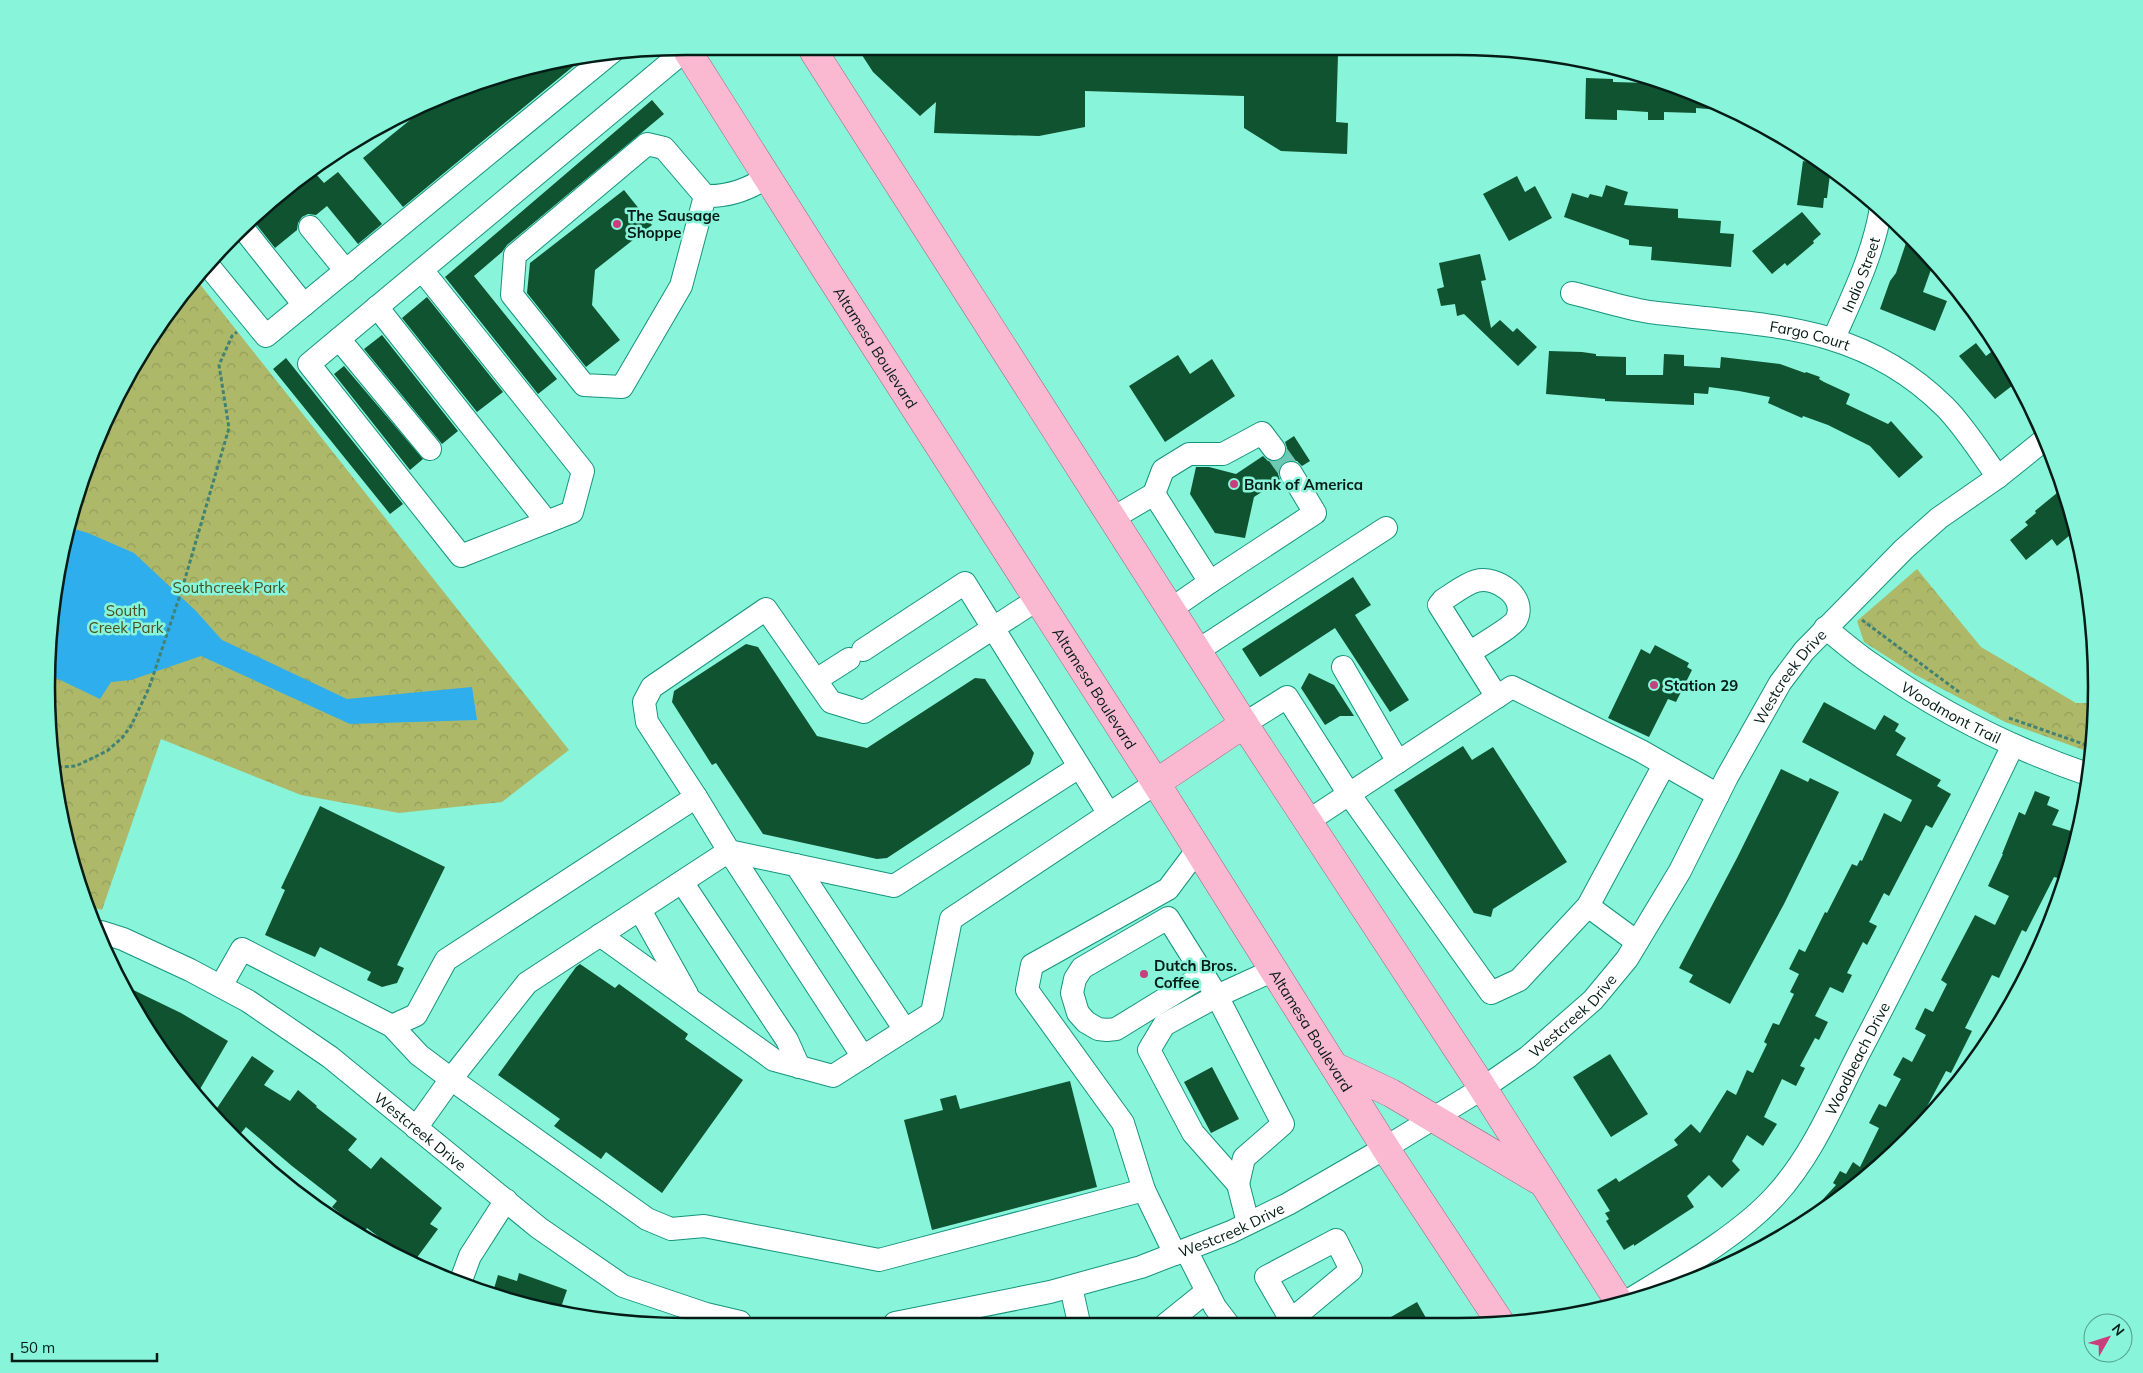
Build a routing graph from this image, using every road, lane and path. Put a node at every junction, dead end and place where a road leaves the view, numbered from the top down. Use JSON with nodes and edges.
{"nodes":[{"id":1,"x":679,"y":55,"type":"edge"},
{"id":2,"x":690,"y":55,"type":"edge"},
{"id":3,"x":816,"y":55,"type":"edge"},
{"id":4,"x":602,"y":60,"type":"edge"},
{"id":5,"x":767,"y":177,"type":"junction"},
{"id":6,"x":705,"y":196,"type":"junction"},
{"id":7,"x":1879,"y":217,"type":"edge"},
{"id":8,"x":310,"y":227,"type":"dead end"},
{"id":9,"x":247,"y":233,"type":"edge"},
{"id":10,"x":212,"y":270,"type":"edge"},
{"id":11,"x":422,"y":270,"type":"junction"},
{"id":12,"x":346,"y":271,"type":"junction"},
{"id":13,"x":1572,"y":293,"type":"dead end"},
{"id":14,"x":304,"y":305,"type":"junction"},
{"id":15,"x":378,"y":307,"type":"junction"},
{"id":16,"x":251,"y":318,"type":"junction"},
{"id":17,"x":1834,"y":338,"type":"junction"},
{"id":18,"x":339,"y":339,"type":"junction"},
{"id":19,"x":2039,"y":444,"type":"edge"},
{"id":20,"x":430,"y":449,"type":"dead end"},
{"id":21,"x":1274,"y":449,"type":"tunnel mouth"},
{"id":22,"x":1291,"y":473,"type":"tunnel mouth"},
{"id":23,"x":1998,"y":477,"type":"junction"},
{"id":24,"x":1154,"y":494,"type":"junction"},
{"id":25,"x":1113,"y":518,"type":"junction"},
{"id":26,"x":547,"y":522,"type":"junction"},
{"id":27,"x":1386,"y":528,"type":"dead end"},
{"id":28,"x":1210,"y":582,"type":"junction"},
{"id":29,"x":1038,"y":599,"type":"junction"},
{"id":30,"x":1845,"y":607,"type":"junction"},
{"id":31,"x":1171,"y":609,"type":"junction"},
{"id":32,"x":993,"y":628,"type":"junction"},
{"id":33,"x":1825,"y":628,"type":"junction"},
{"id":34,"x":1197,"y":651,"type":"junction"},
{"id":35,"x":1469,"y":653,"type":"dead end"},
{"id":36,"x":1343,"y":667,"type":"dead end"},
{"id":37,"x":816,"y":680,"type":"junction"},
{"id":38,"x":1963,"y":695,"type":"dead end"},
{"id":39,"x":1497,"y":697,"type":"junction"},
{"id":40,"x":2006,"y":717,"type":"dead end"},
{"id":41,"x":1244,"y":724,"type":"junction"},
{"id":42,"x":2085,"y":745,"type":"edge"},
{"id":43,"x":2013,"y":746,"type":"junction"},
{"id":44,"x":1398,"y":762,"type":"junction"},
{"id":45,"x":1664,"y":765,"type":"junction"},
{"id":46,"x":60,"y":767,"type":"edge"},
{"id":47,"x":1079,"y":767,"type":"junction"},
{"id":48,"x":2082,"y":772,"type":"edge"},
{"id":49,"x":1156,"y":783,"type":"junction"},
{"id":50,"x":1349,"y":794,"type":"junction"},
{"id":51,"x":1718,"y":795,"type":"junction"},
{"id":52,"x":696,"y":798,"type":"junction"},
{"id":53,"x":1109,"y":814,"type":"junction"},
{"id":54,"x":1308,"y":821,"type":"junction"},
{"id":55,"x":1198,"y":849,"type":"junction"},
{"id":56,"x":730,"y":851,"type":"junction"},
{"id":57,"x":796,"y":865,"type":"junction"},
{"id":58,"x":682,"y":882,"type":"junction"},
{"id":59,"x":1588,"y":906,"type":"junction"},
{"id":60,"x":640,"y":910,"type":"junction"},
{"id":61,"x":105,"y":933,"type":"edge"},
{"id":62,"x":600,"y":935,"type":"junction"},
{"id":63,"x":1637,"y":942,"type":"junction"},
{"id":64,"x":1274,"y":970,"type":"junction"},
{"id":65,"x":1204,"y":975,"type":"junction"},
{"id":66,"x":221,"y":986,"type":"junction"},
{"id":67,"x":1217,"y":996,"type":"junction"},
{"id":68,"x":691,"y":1000,"type":"junction"},
{"id":69,"x":392,"y":1026,"type":"junction"},
{"id":70,"x":905,"y":1030,"type":"junction"},
{"id":71,"x":863,"y":1057,"type":"junction"},
{"id":72,"x":1334,"y":1066,"type":"junction"},
{"id":73,"x":799,"y":1067,"type":"junction"},
{"id":74,"x":451,"y":1080,"type":"junction"},
{"id":75,"x":1483,"y":1088,"type":"junction"},
{"id":76,"x":1433,"y":1119,"type":"junction"},
{"id":77,"x":416,"y":1128,"type":"junction"},
{"id":78,"x":1385,"y":1148,"type":"junction"},
{"id":79,"x":1543,"y":1183,"type":"junction"},
{"id":80,"x":1238,"y":1184,"type":"junction"},
{"id":81,"x":1144,"y":1190,"type":"junction"},
{"id":82,"x":506,"y":1200,"type":"junction"},
{"id":83,"x":1248,"y":1223,"type":"junction"},
{"id":84,"x":1180,"y":1252,"type":"junction"},
{"id":85,"x":462,"y":1276,"type":"edge"},
{"id":86,"x":1071,"y":1286,"type":"junction"},
{"id":87,"x":1651,"y":1286,"type":"edge"},
{"id":88,"x":1207,"y":1291,"type":"junction"},
{"id":89,"x":1616,"y":1297,"type":"edge"},
{"id":90,"x":1497,"y":1317,"type":"edge"},
{"id":91,"x":706,"y":1318,"type":"edge"},
{"id":92,"x":933,"y":1318,"type":"edge"},
{"id":93,"x":1078,"y":1318,"type":"edge"},
{"id":94,"x":1173,"y":1318,"type":"edge"},
{"id":95,"x":1224,"y":1318,"type":"edge"}],
"edges":[{"from":1,"to":11,"type":"street"},
{"from":2,"to":5,"type":"main road","name":"Altamesa Boulevard"},
{"from":3,"to":25,"type":"main road"},
{"from":4,"to":12,"type":"street"},
{"from":5,"to":6,"type":"street"},
{"from":5,"to":29,"type":"main road","name":"Altamesa Boulevard"},
{"from":6,"to":6,"type":"street"},
{"from":7,"to":17,"type":"street","name":"Indio Street"},
{"from":8,"to":12,"type":"street"},
{"from":9,"to":14,"type":"street"},
{"from":10,"to":16,"type":"street"},
{"from":11,"to":15,"type":"street"},
{"from":11,"to":26,"type":"street"},
{"from":12,"to":14,"type":"street"},
{"from":13,"to":17,"type":"street","name":"Fargo Court"},
{"from":14,"to":16,"type":"street"},
{"from":15,"to":18,"type":"street"},
{"from":15,"to":26,"type":"street"},
{"from":16,"to":46,"type":"path"},
{"from":17,"to":23,"type":"street","name":"Fargo Court"},
{"from":18,"to":20,"type":"street"},
{"from":18,"to":26,"type":"street"},
{"from":19,"to":23,"type":"street","name":"Westcreek Drive"},
{"from":21,"to":24,"type":"street"},
{"from":22,"to":28,"type":"street"},
{"from":23,"to":30,"type":"street","name":"Westcreek Drive"},
{"from":24,"to":25,"type":"street"},
{"from":24,"to":28,"type":"street"},
{"from":25,"to":31,"type":"main road"},
{"from":27,"to":34,"type":"street"},
{"from":28,"to":31,"type":"street"},
{"from":29,"to":32,"type":"street"},
{"from":29,"to":49,"type":"main road","name":"Altamesa Boulevard"},
{"from":30,"to":33,"type":"street","name":"Westcreek Drive"},
{"from":30,"to":38,"type":"path"},
{"from":31,"to":34,"type":"main road"},
{"from":32,"to":37,"type":"street"},
{"from":32,"to":37,"type":"street"},
{"from":32,"to":47,"type":"street"},
{"from":33,"to":43,"type":"street","name":"Woodmont Trail"},
{"from":33,"to":51,"type":"street","name":"Westcreek Drive"},
{"from":34,"to":41,"type":"main road"},
{"from":35,"to":39,"type":"street"},
{"from":36,"to":44,"type":"street"},
{"from":37,"to":52,"type":"street"},
{"from":39,"to":44,"type":"street"},
{"from":39,"to":45,"type":"street"},
{"from":40,"to":42,"type":"path"},
{"from":41,"to":49,"type":"main road"},
{"from":41,"to":50,"type":"street"},
{"from":41,"to":54,"type":"main road"},
{"from":43,"to":48,"type":"street","name":"Woodmont Trail"},
{"from":43,"to":87,"type":"street","name":"Woodbeach Drive"},
{"from":44,"to":50,"type":"street"},
{"from":45,"to":51,"type":"street"},
{"from":45,"to":59,"type":"street"},
{"from":47,"to":53,"type":"street"},
{"from":47,"to":57,"type":"street"},
{"from":49,"to":53,"type":"street"},
{"from":49,"to":55,"type":"main road","name":"Altamesa Boulevard"},
{"from":50,"to":54,"type":"street"},
{"from":50,"to":59,"type":"street"},
{"from":51,"to":63,"type":"street","name":"Westcreek Drive"},
{"from":52,"to":56,"type":"street"},
{"from":52,"to":69,"type":"street"},
{"from":53,"to":70,"type":"street"},
{"from":54,"to":75,"type":"main road"},
{"from":55,"to":64,"type":"main road","name":"Altamesa Boulevard"},
{"from":55,"to":81,"type":"street"},
{"from":56,"to":57,"type":"street"},
{"from":56,"to":58,"type":"street"},
{"from":56,"to":71,"type":"street"},
{"from":57,"to":70,"type":"street"},
{"from":58,"to":60,"type":"street"},
{"from":58,"to":73,"type":"street"},
{"from":59,"to":63,"type":"street"},
{"from":60,"to":62,"type":"street"},
{"from":60,"to":68,"type":"street"},
{"from":61,"to":66,"type":"street","name":"Westcreek Drive"},
{"from":62,"to":68,"type":"street"},
{"from":62,"to":74,"type":"street"},
{"from":63,"to":75,"type":"street","name":"Westcreek Drive"},
{"from":64,"to":67,"type":"street"},
{"from":64,"to":72,"type":"main road","name":"Altamesa Boulevard"},
{"from":65,"to":65,"type":"street"},
{"from":65,"to":67,"type":"street"},
{"from":66,"to":69,"type":"street"},
{"from":66,"to":77,"type":"street","name":"Westcreek Drive"},
{"from":67,"to":80,"type":"street"},
{"from":67,"to":80,"type":"street"},
{"from":68,"to":73,"type":"street"},
{"from":69,"to":74,"type":"street"},
{"from":70,"to":71,"type":"street"},
{"from":71,"to":73,"type":"street"},
{"from":72,"to":76,"type":"main road"},
{"from":72,"to":78,"type":"main road","name":"Altamesa Boulevard"},
{"from":74,"to":77,"type":"street"},
{"from":74,"to":81,"type":"street"},
{"from":75,"to":76,"type":"street","name":"Westcreek Drive"},
{"from":75,"to":79,"type":"main road"},
{"from":76,"to":78,"type":"street","name":"Westcreek Drive"},
{"from":76,"to":79,"type":"main road"},
{"from":77,"to":82,"type":"street","name":"Westcreek Drive"},
{"from":78,"to":83,"type":"street","name":"Westcreek Drive"},
{"from":78,"to":90,"type":"main road","name":"Altamesa Boulevard"},
{"from":79,"to":89,"type":"main road"},
{"from":80,"to":83,"type":"street"},
{"from":81,"to":84,"type":"street"},
{"from":82,"to":85,"type":"street"},
{"from":82,"to":91,"type":"street","name":"Westcreek Drive"},
{"from":83,"to":84,"type":"street","name":"Westcreek Drive"},
{"from":84,"to":86,"type":"street","name":"Westcreek Drive"},
{"from":84,"to":88,"type":"street"},
{"from":86,"to":92,"type":"street","name":"Westcreek Drive"},
{"from":86,"to":93,"type":"street"},
{"from":88,"to":94,"type":"street"},
{"from":88,"to":95,"type":"street"}]}
